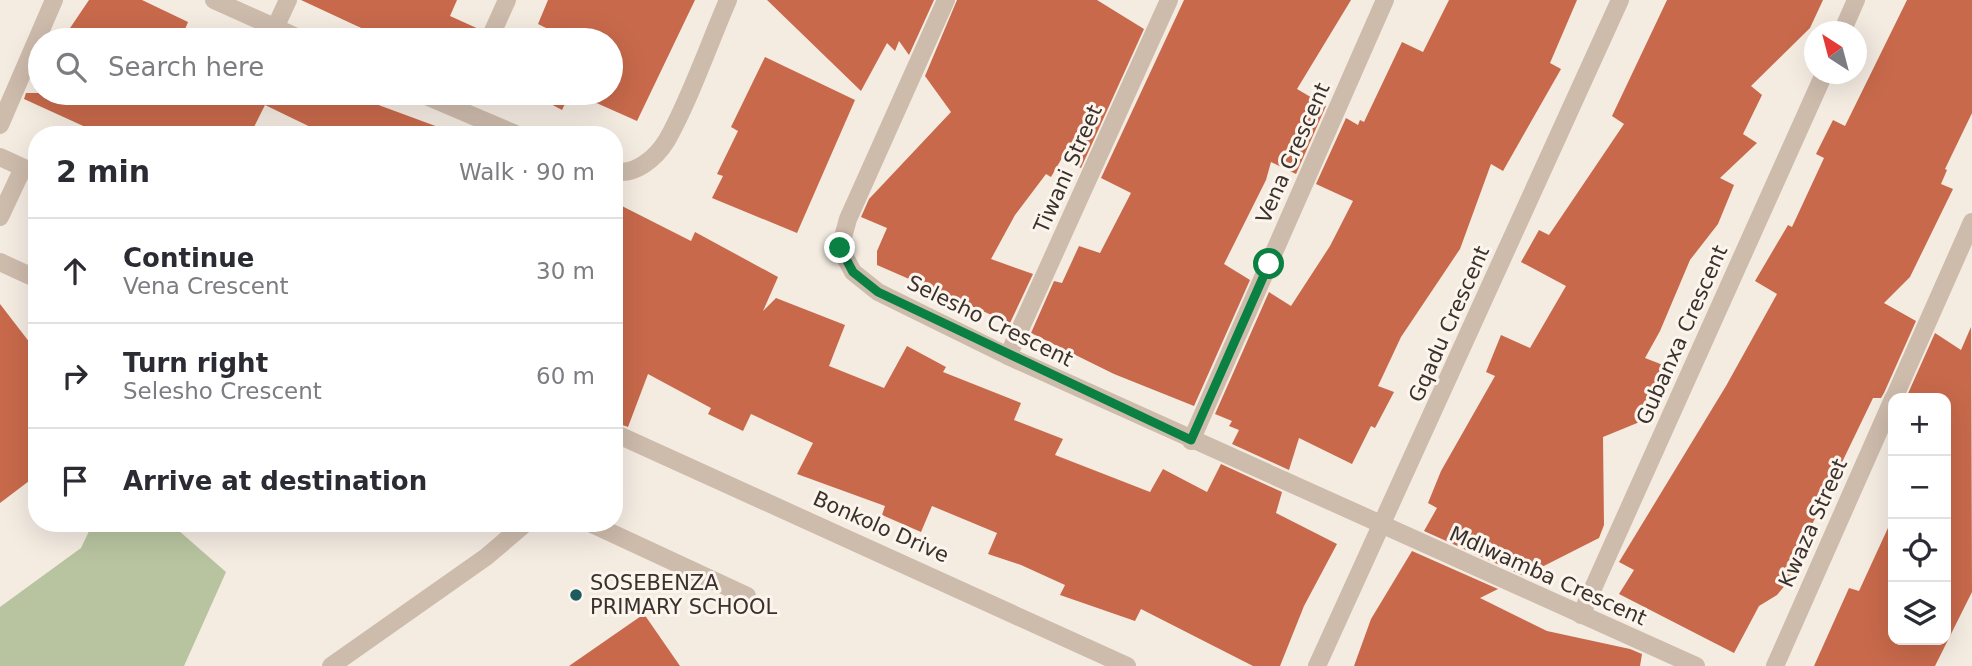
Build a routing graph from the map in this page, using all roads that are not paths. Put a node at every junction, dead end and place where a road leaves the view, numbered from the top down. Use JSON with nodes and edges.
{"nodes":[{"id":1,"x":54,"y":0,"type":"edge"},
{"id":2,"x":214,"y":0,"type":"edge"},
{"id":3,"x":288,"y":0,"type":"edge"},
{"id":4,"x":507,"y":0,"type":"edge"},
{"id":5,"x":728,"y":0,"type":"edge"},
{"id":6,"x":946,"y":0,"type":"edge"},
{"id":7,"x":1169,"y":0,"type":"edge"},
{"id":8,"x":1385,"y":0,"type":"edge"},
{"id":9,"x":1620,"y":0,"type":"edge"},
{"id":10,"x":1856,"y":0,"type":"edge"},
{"id":11,"x":1847,"y":21,"type":"edge"},
{"id":12,"x":42,"y":28,"type":"edge"},
{"id":13,"x":275,"y":28,"type":"joint"},
{"id":14,"x":494,"y":28,"type":"edge"},
{"id":15,"x":28,"y":60,"type":"edge"},
{"id":16,"x":1820,"y":84,"type":"edge"},
{"id":17,"x":446,"y":105,"type":"edge"},
{"id":18,"x":459,"y":105,"type":"edge"},
{"id":19,"x":457,"y":110,"type":"junction"},
{"id":20,"x":0,"y":125,"type":"edge"},
{"id":21,"x":496,"y":126,"type":"edge"},
{"id":22,"x":0,"y":157,"type":"edge"},
{"id":23,"x":28,"y":170,"type":"edge"},
{"id":24,"x":623,"y":173,"type":"edge"},
{"id":25,"x":28,"y":174,"type":"edge"},
{"id":26,"x":0,"y":217,"type":"edge"},
{"id":27,"x":1972,"y":222,"type":"edge"},
{"id":28,"x":0,"y":262,"type":"edge"},
{"id":29,"x":28,"y":275,"type":"edge"},
{"id":30,"x":1008,"y":356,"type":"junction"},
{"id":31,"x":1896,"y":393,"type":"edge"},
{"id":32,"x":1888,"y":410,"type":"edge"},
{"id":33,"x":623,"y":437,"type":"edge"},
{"id":34,"x":1191,"y":440,"type":"junction"},
{"id":35,"x":1382,"y":527,"type":"junction"},
{"id":36,"x":515,"y":532,"type":"edge"},
{"id":37,"x":609,"y":532,"type":"edge"},
{"id":38,"x":747,"y":596,"type":"dead end"},
{"id":39,"x":1581,"y":615,"type":"junction"},
{"id":40,"x":331,"y":666,"type":"edge"},
{"id":41,"x":1127,"y":666,"type":"edge"},
{"id":42,"x":1317,"y":666,"type":"edge"},
{"id":43,"x":1696,"y":666,"type":"edge"},
{"id":44,"x":1774,"y":666,"type":"edge"}],
"edges":[{"from":1,"to":12,"type":"street"},
{"from":2,"to":13,"type":"street"},
{"from":3,"to":13,"type":"street"},
{"from":4,"to":14,"type":"street"},
{"from":5,"to":24,"type":"street"},
{"from":6,"to":30,"type":"street","name":"Selesho Crescent"},
{"from":7,"to":30,"type":"street","name":"Tiwani Street"},
{"from":8,"to":34,"type":"street","name":"Vena Crescent"},
{"from":9,"to":35,"type":"street","name":"Gqadu Crescent"},
{"from":10,"to":11,"type":"street"},
{"from":15,"to":20,"type":"street"},
{"from":16,"to":39,"type":"street","name":"Gubanxa Crescent"},
{"from":17,"to":19,"type":"street"},
{"from":18,"to":19,"type":"street"},
{"from":19,"to":21,"type":"street"},
{"from":22,"to":23,"type":"street"},
{"from":25,"to":26,"type":"street"},
{"from":27,"to":31,"type":"street","name":"Kwaza Street"},
{"from":28,"to":29,"type":"street"},
{"from":30,"to":34,"type":"street","name":"Selesho Crescent"},
{"from":32,"to":44,"type":"street","name":"Kwaza Street"},
{"from":33,"to":41,"type":"street","name":"Bonkolo Drive"},
{"from":34,"to":35,"type":"street","name":"Selesho Crescent"},
{"from":35,"to":39,"type":"street","name":"Mdlwamba Crescent"},
{"from":35,"to":42,"type":"street","name":"Gqadu Crescent"},
{"from":36,"to":40,"type":"street"},
{"from":37,"to":38,"type":"street"},
{"from":39,"to":43,"type":"street","name":"Mdlwamba Crescent"}]}
